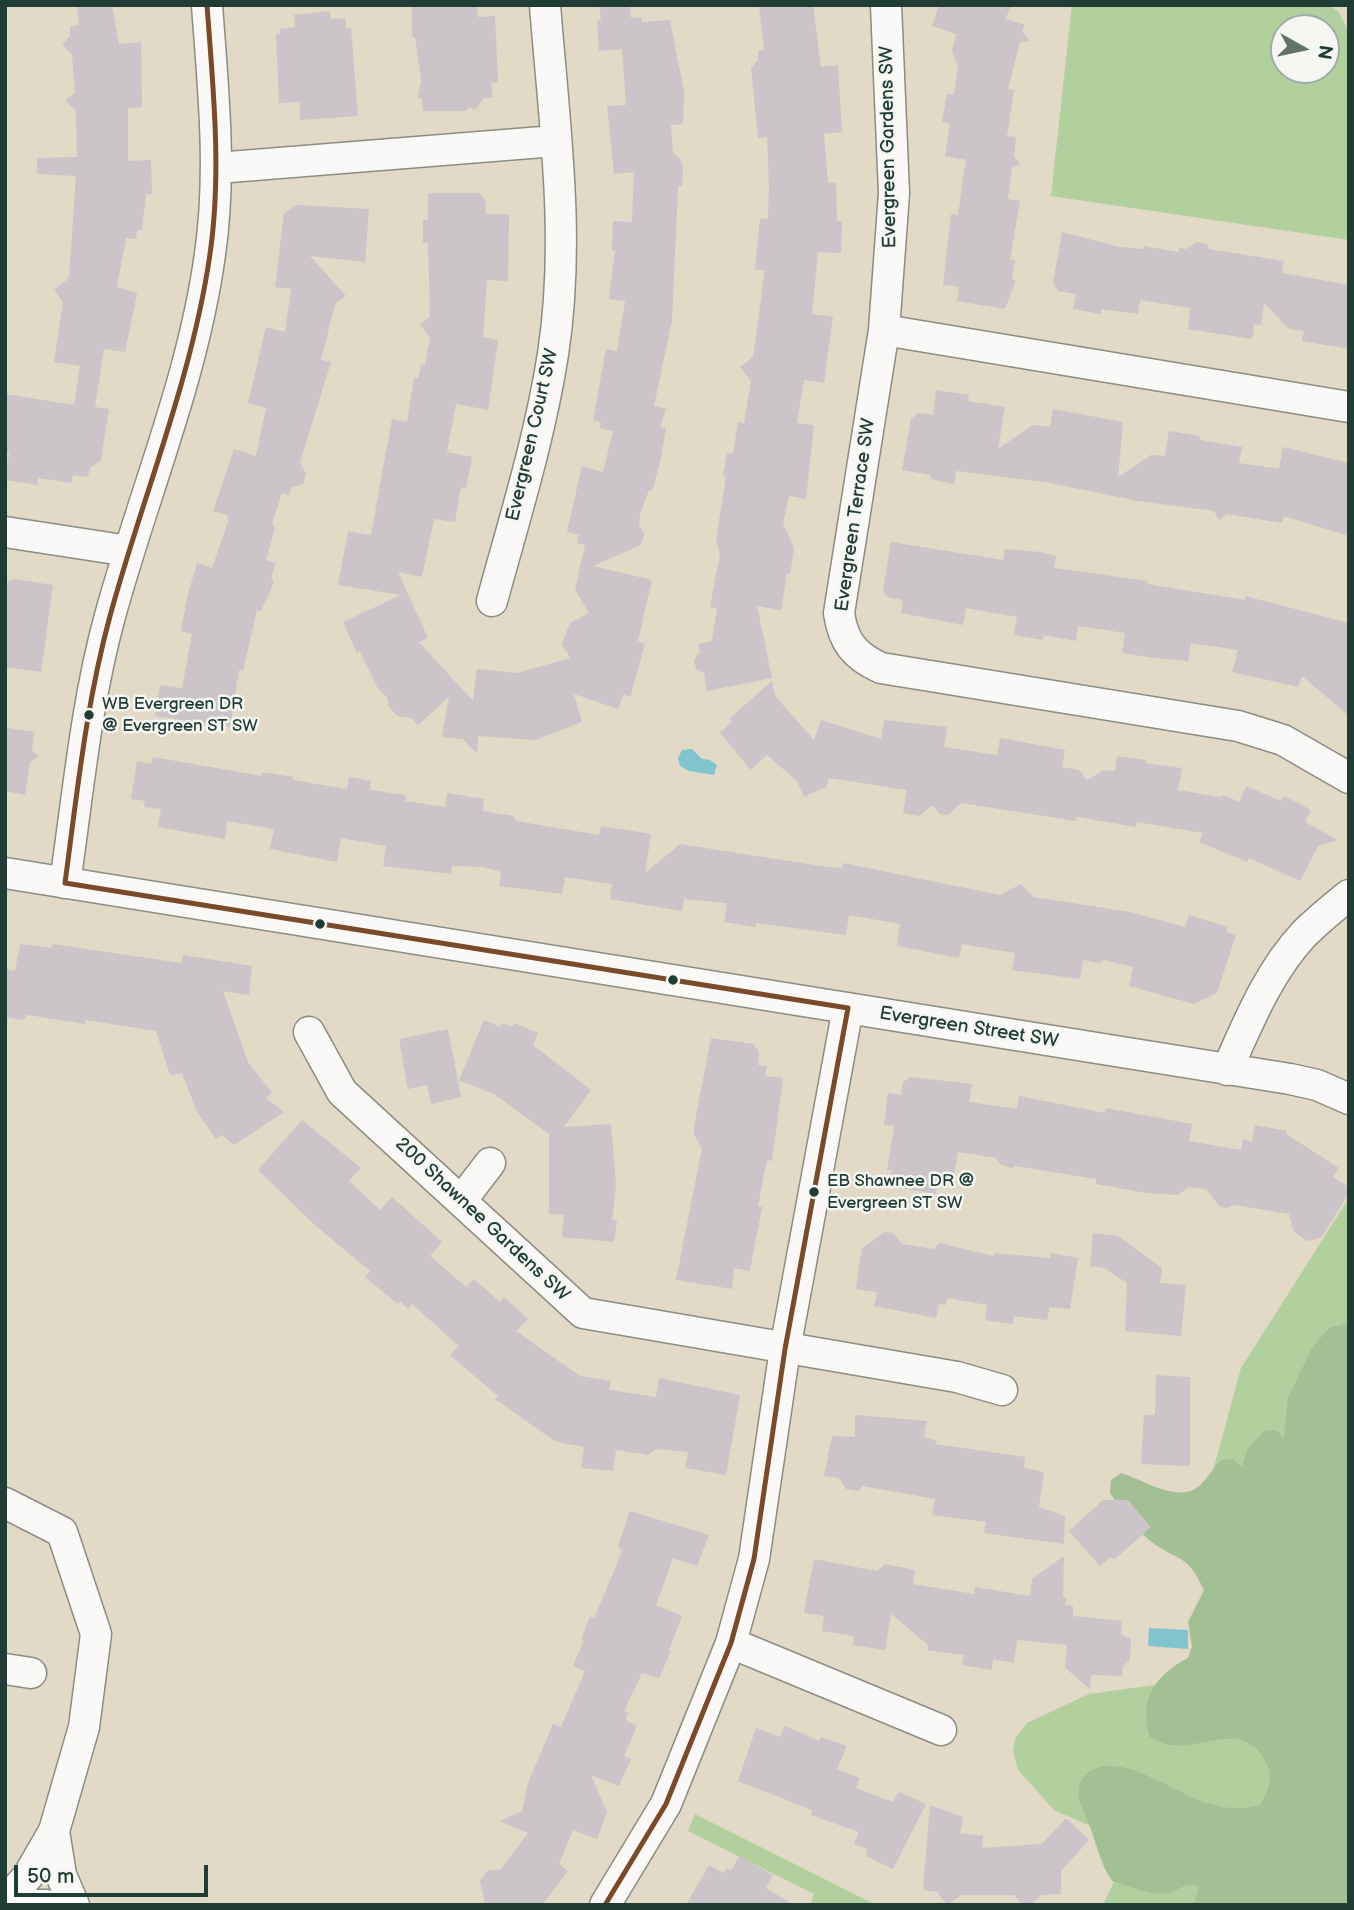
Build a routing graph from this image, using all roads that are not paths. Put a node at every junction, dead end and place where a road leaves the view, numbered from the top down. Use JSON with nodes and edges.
{"nodes":[{"id":1,"x":207,"y":5,"type":"edge"},
{"id":2,"x":545,"y":5,"type":"edge"},
{"id":3,"x":886,"y":5,"type":"edge"},
{"id":4,"x":555,"y":141,"type":"junction"},
{"id":5,"x":217,"y":167,"type":"junction"},
{"id":6,"x":884,"y":330,"type":"junction"},
{"id":7,"x":1349,"y":407,"type":"edge"},
{"id":8,"x":5,"y":532,"type":"edge"},
{"id":9,"x":129,"y":551,"type":"junction"},
{"id":10,"x":492,"y":601,"type":"dead end"},
{"id":11,"x":1349,"y":778,"type":"edge"},
{"id":12,"x":5,"y":873,"type":"edge"},
{"id":13,"x":65,"y":883,"type":"junction"},
{"id":14,"x":1349,"y":895,"type":"edge"},
{"id":15,"x":848,"y":1008,"type":"junction"},
{"id":16,"x":309,"y":1032,"type":"dead end"},
{"id":17,"x":1227,"y":1070,"type":"junction"},
{"id":18,"x":1349,"y":1099,"type":"edge"},
{"id":19,"x":490,"y":1163,"type":"dead end"},
{"id":20,"x":461,"y":1201,"type":"junction"},
{"id":21,"x":785,"y":1349,"type":"junction"},
{"id":22,"x":1002,"y":1390,"type":"dead end"},
{"id":23,"x":5,"y":1503,"type":"edge"},
{"id":24,"x":731,"y":1643,"type":"junction"},
{"id":25,"x":941,"y":1730,"type":"dead end"},
{"id":26,"x":54,"y":1831,"type":"junction"},
{"id":27,"x":5,"y":1902,"type":"edge"},
{"id":28,"x":12,"y":1905,"type":"edge"},
{"id":29,"x":46,"y":1905,"type":"edge"},
{"id":30,"x":74,"y":1905,"type":"edge"},
{"id":31,"x":605,"y":1905,"type":"edge"}],
"edges":[{"from":1,"to":5,"type":"street"},
{"from":2,"to":4,"type":"street","name":"Evergreen Court SW"},
{"from":3,"to":6,"type":"street","name":"Evergreen Gardens SW"},
{"from":4,"to":5,"type":"street"},
{"from":4,"to":10,"type":"street","name":"Evergreen Court SW"},
{"from":5,"to":9,"type":"street"},
{"from":6,"to":7,"type":"street"},
{"from":6,"to":11,"type":"street","name":"Evergreen Terrace SW"},
{"from":8,"to":9,"type":"street"},
{"from":9,"to":13,"type":"street"},
{"from":12,"to":13,"type":"street","name":"Evergreen Street SW"},
{"from":13,"to":15,"type":"street","name":"Evergreen Street SW"},
{"from":14,"to":17,"type":"street"},
{"from":15,"to":17,"type":"street","name":"Evergreen Street SW"},
{"from":15,"to":21,"type":"street"},
{"from":16,"to":20,"type":"street","name":"200 Shawnee Gardens SW"},
{"from":17,"to":18,"type":"street","name":"Evergreen Street SW"},
{"from":19,"to":20,"type":"street"},
{"from":20,"to":21,"type":"street","name":"200 Shawnee Gardens SW"},
{"from":21,"to":22,"type":"street","name":"200 Shawnee Gardens SW"},
{"from":21,"to":24,"type":"street"},
{"from":23,"to":26,"type":"street"},
{"from":24,"to":25,"type":"street"},
{"from":24,"to":31,"type":"street"},
{"from":26,"to":27,"type":"street"},
{"from":26,"to":30,"type":"street"},
{"from":28,"to":29,"type":"street"}]}
